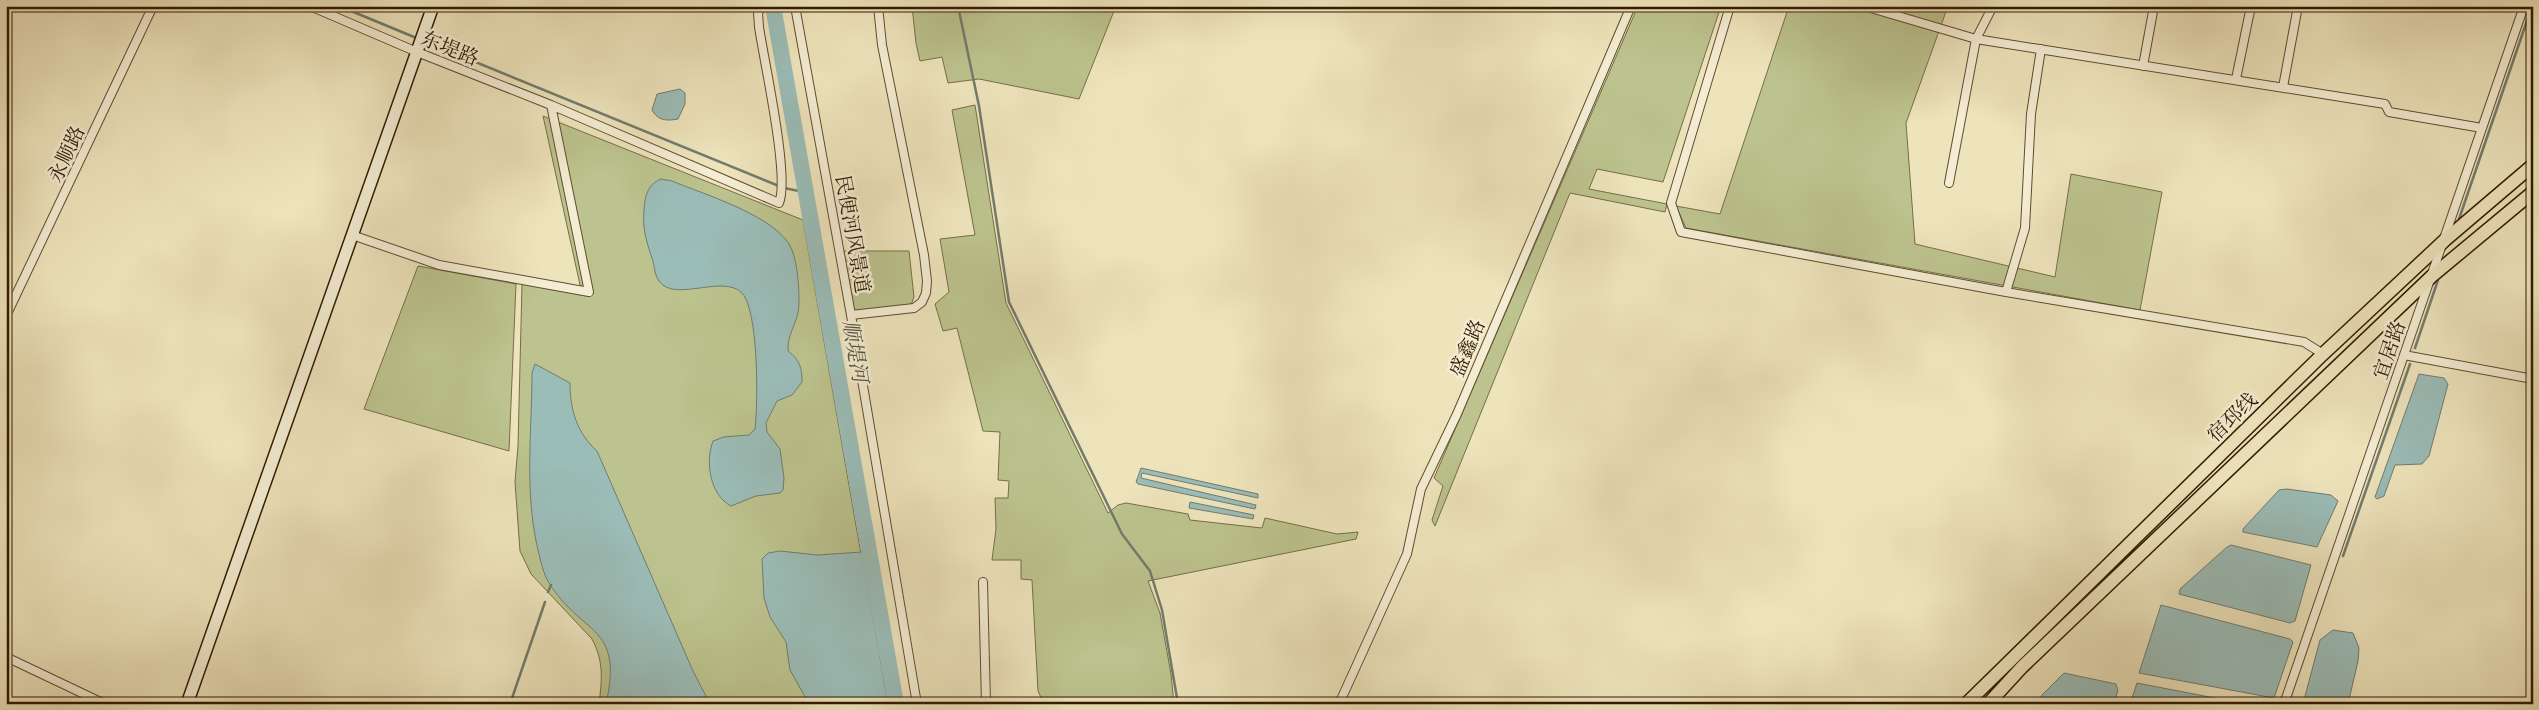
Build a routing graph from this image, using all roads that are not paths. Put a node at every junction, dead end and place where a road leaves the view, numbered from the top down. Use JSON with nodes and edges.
{"nodes":[{"id":1,"x":153,"y":6,"type":"edge"},
{"id":2,"x":310,"y":6,"type":"edge"},
{"id":3,"x":433,"y":6,"type":"edge"},
{"id":4,"x":762,"y":6,"type":"edge"},
{"id":5,"x":795,"y":6,"type":"edge"},
{"id":6,"x":878,"y":6,"type":"edge"},
{"id":7,"x":1631,"y":6,"type":"edge"},
{"id":8,"x":1730,"y":6,"type":"edge"},
{"id":9,"x":1864,"y":6,"type":"edge"},
{"id":10,"x":1993,"y":6,"type":"edge"},
{"id":11,"x":2154,"y":6,"type":"edge"},
{"id":12,"x":2251,"y":6,"type":"edge"},
{"id":13,"x":2298,"y":6,"type":"edge"},
{"id":14,"x":2524,"y":6,"type":"edge"},
{"id":15,"x":1976,"y":38,"type":"junction"},
{"id":16,"x":2041,"y":49,"type":"junction"},
{"id":17,"x":417,"y":52,"type":"junction"},
{"id":18,"x":2143,"y":66,"type":"junction"},
{"id":19,"x":2236,"y":79,"type":"junction"},
{"id":20,"x":2283,"y":87,"type":"junction"},
{"id":21,"x":551,"y":105,"type":"junction"},
{"id":22,"x":2482,"y":128,"type":"junction"},
{"id":23,"x":2533,"y":165,"type":"edge"},
{"id":24,"x":1949,"y":183,"type":"dead end"},
{"id":25,"x":2533,"y":192,"type":"edge"},
{"id":26,"x":352,"y":235,"type":"junction"},
{"id":27,"x":2445,"y":240,"type":"junction"},
{"id":28,"x":2432,"y":276,"type":"junction"},
{"id":29,"x":2006,"y":292,"type":"junction"},
{"id":30,"x":6,"y":316,"type":"edge"},
{"id":31,"x":852,"y":316,"type":"junction"},
{"id":32,"x":2323,"y":354,"type":"junction"},
{"id":33,"x":2404,"y":354,"type":"junction"},
{"id":34,"x":2533,"y":379,"type":"edge"},
{"id":35,"x":984,"y":582,"type":"dead end"},
{"id":36,"x":6,"y":657,"type":"edge"},
{"id":37,"x":105,"y":704,"type":"edge"},
{"id":38,"x":187,"y":704,"type":"edge"},
{"id":39,"x":917,"y":704,"type":"edge"},
{"id":40,"x":986,"y":704,"type":"edge"},
{"id":41,"x":1339,"y":704,"type":"edge"},
{"id":42,"x":1966,"y":704,"type":"edge"},
{"id":43,"x":1988,"y":704,"type":"edge"},
{"id":44,"x":2284,"y":704,"type":"edge"}],
"edges":[{"from":1,"to":30,"type":"street","name":"永顺路"},
{"from":2,"to":17,"type":"street","name":"东堤路"},
{"from":3,"to":17,"type":"street"},
{"from":4,"to":21,"type":"street","name":"东堤路"},
{"from":5,"to":31,"type":"street","name":"民便河风景道"},
{"from":6,"to":31,"type":"street"},
{"from":7,"to":41,"type":"street","name":"盛鑫路"},
{"from":8,"to":29,"type":"street"},
{"from":9,"to":15,"type":"street"},
{"from":10,"to":15,"type":"street"},
{"from":11,"to":18,"type":"street"},
{"from":12,"to":19,"type":"street"},
{"from":13,"to":20,"type":"street"},
{"from":14,"to":22,"type":"street","name":"宜居路"},
{"from":15,"to":16,"type":"street"},
{"from":15,"to":24,"type":"street"},
{"from":16,"to":18,"type":"street"},
{"from":16,"to":29,"type":"street"},
{"from":17,"to":21,"type":"street","name":"东堤路"},
{"from":17,"to":26,"type":"street"},
{"from":18,"to":19,"type":"street"},
{"from":19,"to":20,"type":"street"},
{"from":20,"to":22,"type":"street"},
{"from":21,"to":26,"type":"street"},
{"from":22,"to":27,"type":"street","name":"宜居路"},
{"from":23,"to":27,"type":"main road","name":"宿邳线"},
{"from":25,"to":28,"type":"main road","name":"宿邳线"},
{"from":26,"to":38,"type":"street"},
{"from":27,"to":28,"type":"street","name":"宜居路"},
{"from":27,"to":32,"type":"main road","name":"宿邳线"},
{"from":28,"to":33,"type":"street","name":"宜居路"},
{"from":28,"to":43,"type":"main road","name":"宿邳线"},
{"from":29,"to":32,"type":"street"},
{"from":31,"to":39,"type":"street","name":"民便河风景道"},
{"from":32,"to":42,"type":"main road","name":"宿邳线"},
{"from":33,"to":34,"type":"street"},
{"from":33,"to":44,"type":"street","name":"宜居路"},
{"from":35,"to":40,"type":"street"},
{"from":36,"to":37,"type":"street"}]}
